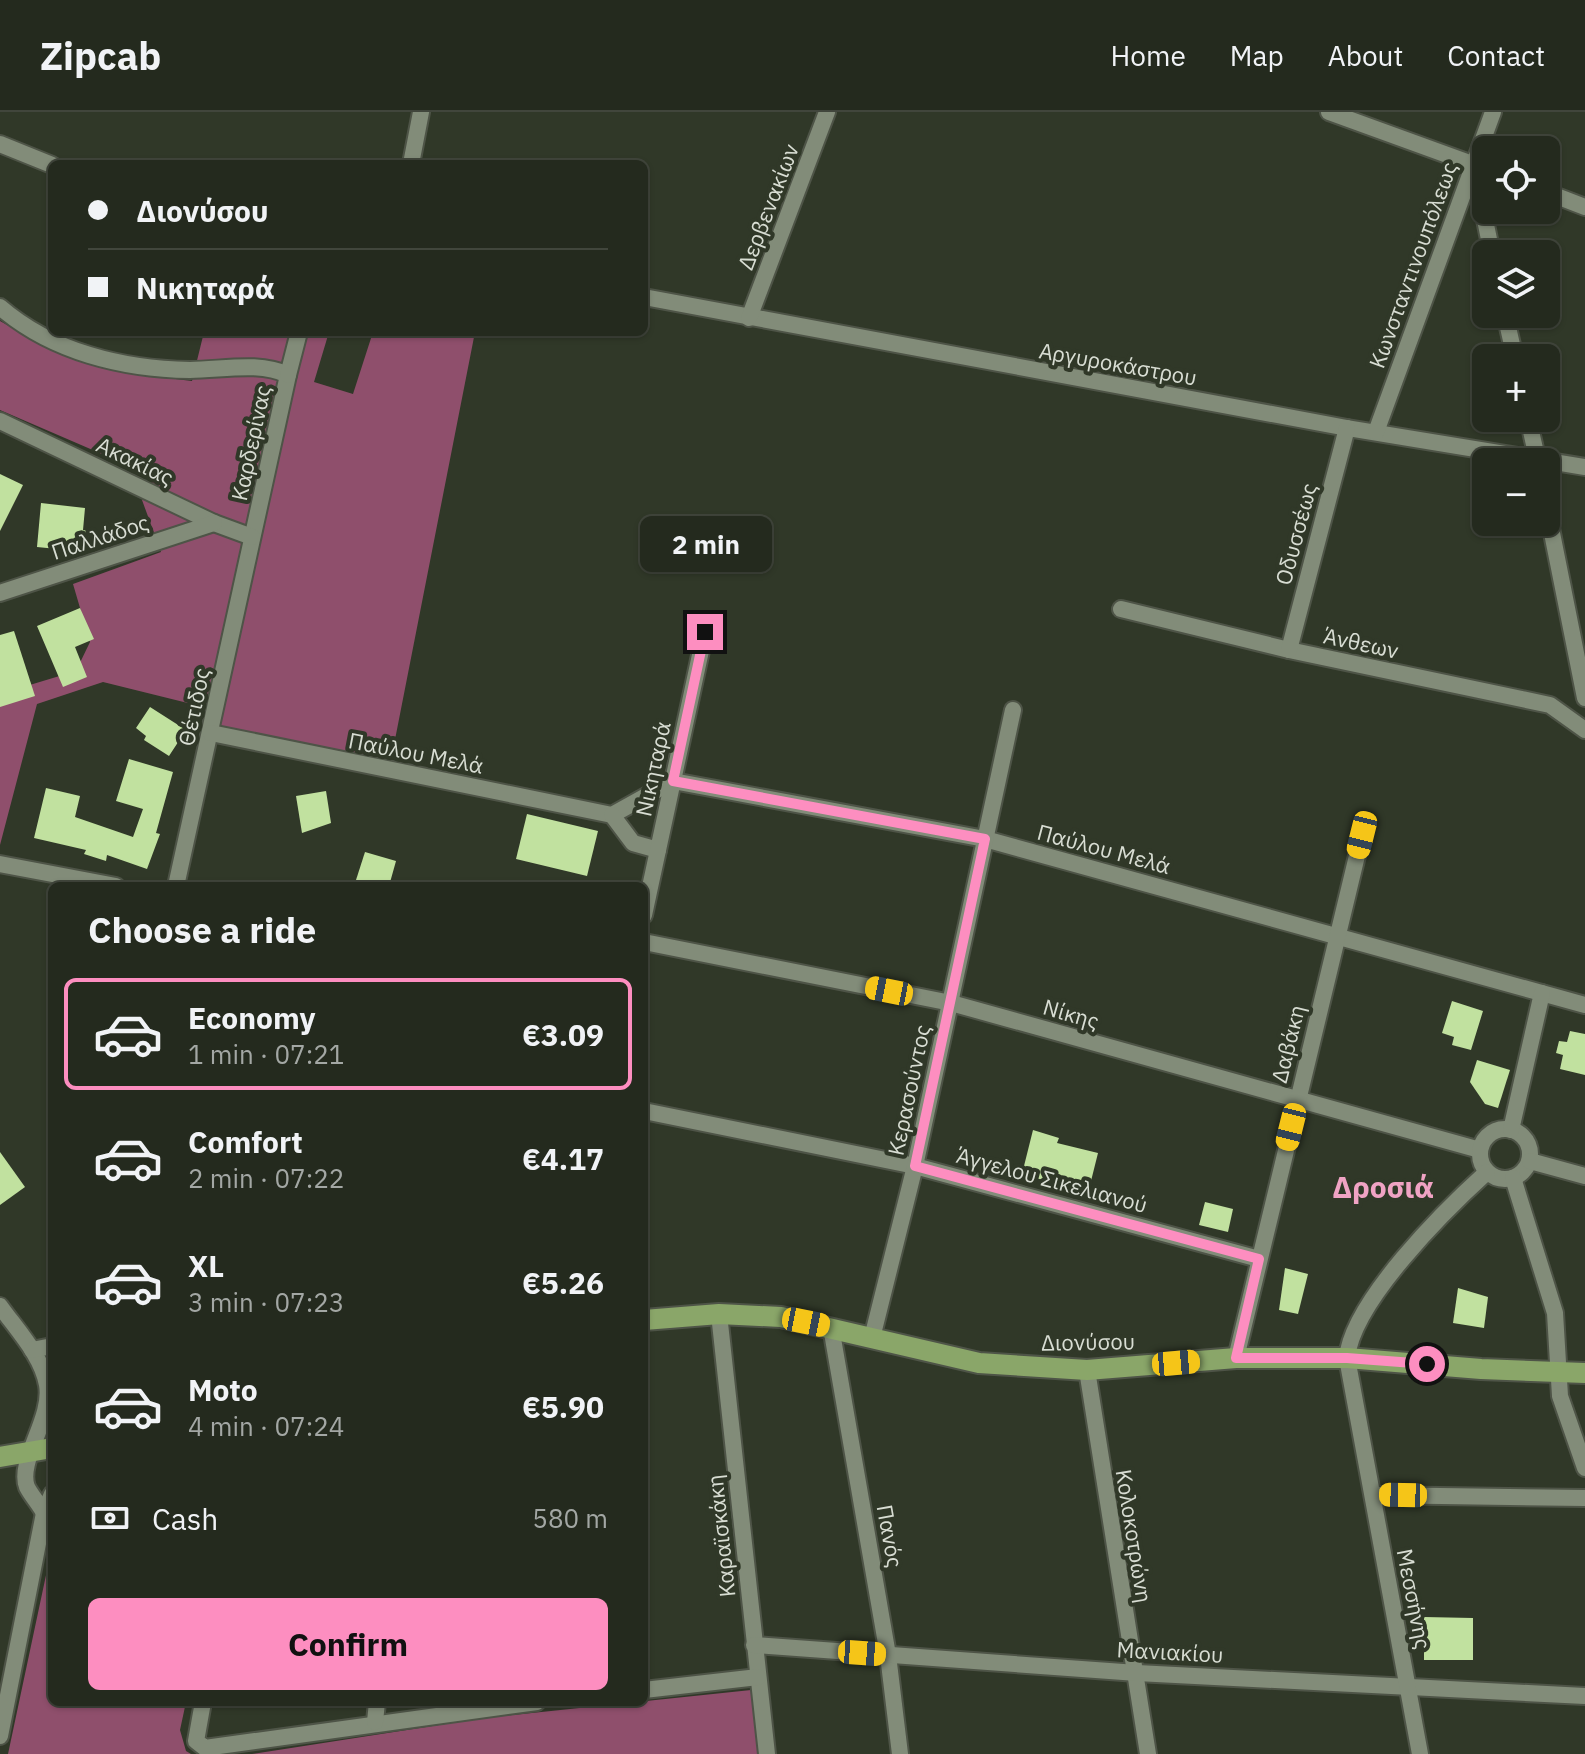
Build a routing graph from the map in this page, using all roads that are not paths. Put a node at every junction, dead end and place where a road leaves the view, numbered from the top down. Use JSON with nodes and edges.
{"nodes":[{"id":1,"x":421,"y":112,"type":"edge"},
{"id":2,"x":827,"y":112,"type":"edge"},
{"id":3,"x":1329,"y":112,"type":"edge"},
{"id":4,"x":1493,"y":112,"type":"edge"},
{"id":5,"x":1487,"y":136,"type":"edge"},
{"id":6,"x":0,"y":144,"type":"edge"},
{"id":7,"x":412,"y":160,"type":"edge"},
{"id":8,"x":48,"y":163,"type":"edge"},
{"id":9,"x":1472,"y":164,"type":"edge"},
{"id":10,"x":1472,"y":187,"type":"edge"},
{"id":11,"x":1560,"y":197,"type":"edge"},
{"id":12,"x":1585,"y":207,"type":"edge"},
{"id":13,"x":648,"y":298,"type":"edge"},
{"id":14,"x":0,"y":307,"type":"edge"},
{"id":15,"x":749,"y":318,"type":"junction"},
{"id":16,"x":298,"y":336,"type":"edge"},
{"id":17,"x":288,"y":375,"type":"junction"},
{"id":18,"x":0,"y":421,"type":"edge"},
{"id":19,"x":1347,"y":428,"type":"junction"},
{"id":20,"x":1376,"y":432,"type":"junction"},
{"id":21,"x":1472,"y":449,"type":"edge"},
{"id":22,"x":1560,"y":464,"type":"edge"},
{"id":23,"x":1585,"y":467,"type":"edge"},
{"id":24,"x":214,"y":523,"type":"junction"},
{"id":25,"x":1553,"y":536,"type":"edge"},
{"id":26,"x":252,"y":537,"type":"junction"},
{"id":27,"x":0,"y":593,"type":"edge"},
{"id":28,"x":1121,"y":609,"type":"dead end"},
{"id":29,"x":705,"y":632,"type":"dead end"},
{"id":30,"x":1289,"y":650,"type":"junction"},
{"id":31,"x":1585,"y":698,"type":"edge"},
{"id":32,"x":1013,"y":710,"type":"dead end"},
{"id":33,"x":1585,"y":730,"type":"edge"},
{"id":34,"x":211,"y":733,"type":"junction"},
{"id":35,"x":673,"y":781,"type":"junction"},
{"id":36,"x":612,"y":815,"type":"junction"},
{"id":37,"x":1362,"y":835,"type":"dead end"},
{"id":38,"x":985,"y":839,"type":"junction"},
{"id":39,"x":658,"y":850,"type":"junction"},
{"id":40,"x":0,"y":864,"type":"edge"},
{"id":41,"x":95,"y":882,"type":"edge"},
{"id":42,"x":177,"y":882,"type":"edge"},
{"id":43,"x":648,"y":896,"type":"edge"},
{"id":44,"x":1337,"y":936,"type":"junction"},
{"id":45,"x":648,"y":943,"type":"edge"},
{"id":46,"x":1542,"y":993,"type":"junction"},
{"id":47,"x":951,"y":1003,"type":"junction"},
{"id":48,"x":1585,"y":1005,"type":"edge"},
{"id":49,"x":1298,"y":1100,"type":"junction"},
{"id":50,"x":648,"y":1112,"type":"edge"},
{"id":51,"x":1511,"y":1130,"type":"junction"},
{"id":52,"x":1480,"y":1150,"type":"junction"},
{"id":53,"x":1530,"y":1161,"type":"junction"},
{"id":54,"x":915,"y":1166,"type":"junction"},
{"id":55,"x":1487,"y":1172,"type":"junction"},
{"id":56,"x":1585,"y":1176,"type":"edge"},
{"id":57,"x":1513,"y":1178,"type":"junction"},
{"id":58,"x":1259,"y":1259,"type":"junction"},
{"id":59,"x":0,"y":1306,"type":"edge"},
{"id":60,"x":719,"y":1314,"type":"junction"},
{"id":61,"x":648,"y":1320,"type":"edge"},
{"id":62,"x":831,"y":1327,"type":"junction"},
{"id":63,"x":872,"y":1338,"type":"junction"},
{"id":64,"x":48,"y":1347,"type":"edge"},
{"id":65,"x":32,"y":1350,"type":"junction"},
{"id":66,"x":1236,"y":1358,"type":"junction"},
{"id":67,"x":1347,"y":1358,"type":"junction"},
{"id":68,"x":1087,"y":1370,"type":"junction"},
{"id":69,"x":1560,"y":1373,"type":"junction"},
{"id":70,"x":1585,"y":1373,"type":"edge"},
{"id":71,"x":42,"y":1450,"type":"edge"},
{"id":72,"x":0,"y":1457,"type":"edge"},
{"id":73,"x":1585,"y":1468,"type":"edge"},
{"id":74,"x":1373,"y":1495,"type":"junction"},
{"id":75,"x":1585,"y":1498,"type":"edge"},
{"id":76,"x":48,"y":1504,"type":"edge"},
{"id":77,"x":44,"y":1513,"type":"junction"},
{"id":78,"x":754,"y":1645,"type":"junction"},
{"id":79,"x":888,"y":1655,"type":"junction"},
{"id":80,"x":1137,"y":1673,"type":"junction"},
{"id":81,"x":758,"y":1677,"type":"junction"},
{"id":82,"x":1408,"y":1685,"type":"junction"},
{"id":83,"x":648,"y":1690,"type":"edge"},
{"id":84,"x":1585,"y":1696,"type":"edge"},
{"id":85,"x":202,"y":1706,"type":"edge"},
{"id":86,"x":377,"y":1706,"type":"edge"},
{"id":87,"x":505,"y":1706,"type":"edge"},
{"id":88,"x":375,"y":1722,"type":"junction"},
{"id":89,"x":0,"y":1736,"type":"edge"},
{"id":90,"x":767,"y":1754,"type":"edge"},
{"id":91,"x":900,"y":1754,"type":"edge"},
{"id":92,"x":1148,"y":1754,"type":"edge"},
{"id":93,"x":1420,"y":1754,"type":"edge"}],
"edges":[{"from":1,"to":7,"type":"street"},
{"from":2,"to":15,"type":"street","name":"Δερβενακίων"},
{"from":3,"to":9,"type":"street"},
{"from":4,"to":5,"type":"street","name":"Κωνσταντινουπόλεως"},
{"from":6,"to":8,"type":"street"},
{"from":10,"to":20,"type":"street","name":"Κωνσταντινουπόλεως"},
{"from":11,"to":12,"type":"street"},
{"from":13,"to":15,"type":"street","name":"Αργυροκάστρου"},
{"from":14,"to":17,"type":"street","name":"Καρδερίνας"},
{"from":15,"to":19,"type":"street","name":"Αργυροκάστρου"},
{"from":16,"to":17,"type":"street"},
{"from":17,"to":26,"type":"street","name":"Καρδερίνας"},
{"from":18,"to":24,"type":"street","name":"Ακακίας"},
{"from":19,"to":20,"type":"street","name":"Αργυροκάστρου"},
{"from":19,"to":30,"type":"street","name":"Οδυσσέως"},
{"from":20,"to":21,"type":"street","name":"Αργυροκάστρου"},
{"from":22,"to":23,"type":"street","name":"Αργυροκάστρου"},
{"from":24,"to":26,"type":"street","name":"Ακακίας"},
{"from":24,"to":27,"type":"street","name":"Παλλάδος"},
{"from":25,"to":31,"type":"street"},
{"from":26,"to":34,"type":"street","name":"Θέτιδος"},
{"from":28,"to":30,"type":"street","name":"Άνθεων"},
{"from":29,"to":35,"type":"street","name":"Νικηταρά"},
{"from":30,"to":33,"type":"street","name":"Άνθεων"},
{"from":32,"to":38,"type":"street","name":"Κερασούντος"},
{"from":34,"to":36,"type":"street","name":"Παύλου Μελά"},
{"from":34,"to":42,"type":"street","name":"Θέτιδος"},
{"from":35,"to":36,"type":"street"},
{"from":35,"to":38,"type":"street","name":"Παύλου Μελά"},
{"from":35,"to":39,"type":"street","name":"Νικηταρά"},
{"from":36,"to":39,"type":"street"},
{"from":37,"to":44,"type":"street","name":"Δαβάκη"},
{"from":38,"to":44,"type":"street","name":"Παύλου Μελά"},
{"from":38,"to":47,"type":"street","name":"Κερασούντος"},
{"from":39,"to":43,"type":"street","name":"Νικηταρά"},
{"from":40,"to":41,"type":"street"},
{"from":44,"to":46,"type":"street","name":"Παύλου Μελά"},
{"from":44,"to":49,"type":"street","name":"Δαβάκη"},
{"from":45,"to":47,"type":"street","name":"Νίκης"},
{"from":46,"to":48,"type":"street","name":"Παύλου Μελά"},
{"from":46,"to":51,"type":"street"},
{"from":47,"to":49,"type":"street","name":"Νίκης"},
{"from":47,"to":54,"type":"street","name":"Κερασούντος"},
{"from":49,"to":52,"type":"street","name":"Νίκης"},
{"from":49,"to":58,"type":"street","name":"Δαβάκη"},
{"from":50,"to":54,"type":"street","name":"Άγγελου Σικελιανού"},
{"from":51,"to":52,"type":"street"},
{"from":51,"to":53,"type":"street"},
{"from":52,"to":55,"type":"street"},
{"from":53,"to":56,"type":"street"},
{"from":53,"to":57,"type":"street"},
{"from":54,"to":58,"type":"street","name":"Άγγελου Σικελιανού"},
{"from":54,"to":63,"type":"street","name":"Κερασούντος"},
{"from":55,"to":57,"type":"street"},
{"from":55,"to":67,"type":"street"},
{"from":57,"to":69,"type":"street"},
{"from":58,"to":66,"type":"street","name":"Δαβάκη"},
{"from":59,"to":65,"type":"street"},
{"from":60,"to":61,"type":"main road","name":"Διονύσου"},
{"from":60,"to":62,"type":"main road","name":"Διονύσου"},
{"from":60,"to":78,"type":"street","name":"Καραϊσκάκη"},
{"from":62,"to":63,"type":"main road","name":"Διονύσου"},
{"from":62,"to":79,"type":"street","name":"Πανός"},
{"from":63,"to":68,"type":"main road","name":"Διονύσου"},
{"from":64,"to":65,"type":"street"},
{"from":65,"to":71,"type":"street"},
{"from":66,"to":67,"type":"main road","name":"Διονύσου"},
{"from":66,"to":68,"type":"main road","name":"Διονύσου"},
{"from":67,"to":69,"type":"main road","name":"Διονύσου"},
{"from":67,"to":74,"type":"street","name":"Μεσσήνης"},
{"from":68,"to":80,"type":"street","name":"Κολοκοτρώνη"},
{"from":69,"to":70,"type":"main road","name":"Διονύσου"},
{"from":69,"to":73,"type":"street"},
{"from":71,"to":72,"type":"main road"},
{"from":71,"to":77,"type":"street"},
{"from":74,"to":75,"type":"street"},
{"from":74,"to":82,"type":"street","name":"Μεσσήνης"},
{"from":76,"to":77,"type":"street"},
{"from":77,"to":89,"type":"street"},
{"from":78,"to":79,"type":"street","name":"Μανιακίου"},
{"from":78,"to":81,"type":"street","name":"Καραϊσκάκη"},
{"from":79,"to":80,"type":"street","name":"Μανιακίου"},
{"from":79,"to":91,"type":"street","name":"Πανός"},
{"from":80,"to":82,"type":"street","name":"Μανιακίου"},
{"from":80,"to":92,"type":"street","name":"Κολοκοτρώνη"},
{"from":81,"to":83,"type":"street"},
{"from":81,"to":90,"type":"street","name":"Καραϊσκάκη"},
{"from":82,"to":84,"type":"street","name":"Μανιακίου"},
{"from":82,"to":93,"type":"street","name":"Μεσσήνης"},
{"from":85,"to":88,"type":"street"},
{"from":86,"to":88,"type":"street"},
{"from":87,"to":88,"type":"street"}]}
